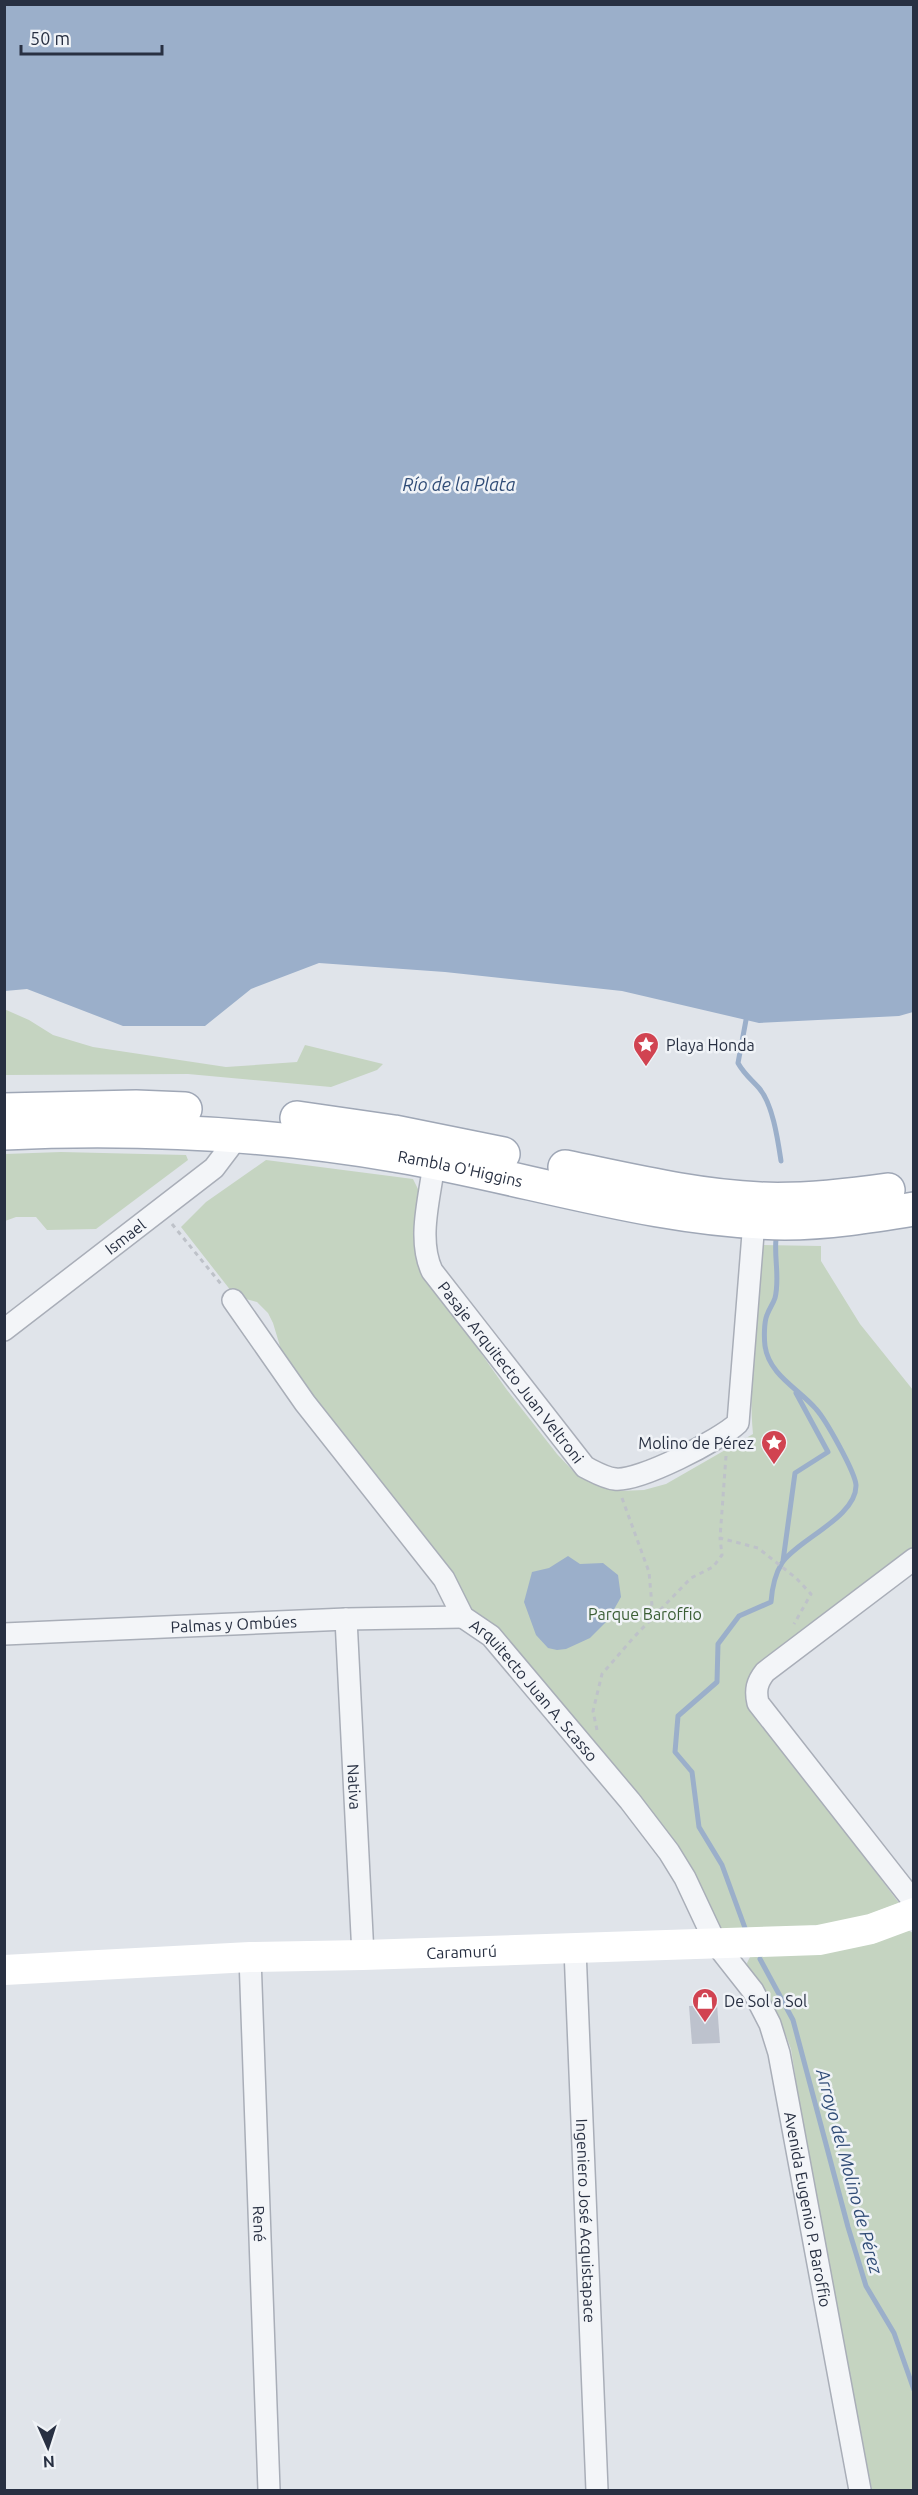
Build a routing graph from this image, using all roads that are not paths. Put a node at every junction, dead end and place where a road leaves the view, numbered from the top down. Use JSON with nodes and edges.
{"nodes":[{"id":1,"x":4,"y":1110,"type":"edge"},
{"id":2,"x":4,"y":1133,"type":"edge"},
{"id":3,"x":239,"y":1135,"type":"junction"},
{"id":4,"x":434,"y":1163,"type":"junction"},
{"id":5,"x":914,"y":1186,"type":"edge"},
{"id":6,"x":914,"y":1209,"type":"edge"},
{"id":7,"x":754,"y":1221,"type":"junction"},
{"id":8,"x":233,"y":1300,"type":"road end"},
{"id":9,"x":4,"y":1330,"type":"edge"},
{"id":10,"x":914,"y":1559,"type":"edge"},
{"id":11,"x":463,"y":1617,"type":"junction"},
{"id":12,"x":346,"y":1619,"type":"junction"},
{"id":13,"x":4,"y":1634,"type":"edge"},
{"id":14,"x":914,"y":1902,"type":"edge"},
{"id":15,"x":914,"y":1913,"type":"edge"},
{"id":16,"x":716,"y":1944,"type":"junction"},
{"id":17,"x":575,"y":1949,"type":"junction"},
{"id":18,"x":363,"y":1955,"type":"junction"},
{"id":19,"x":250,"y":1957,"type":"junction"},
{"id":20,"x":4,"y":1970,"type":"edge"},
{"id":21,"x":270,"y":2490,"type":"edge"},
{"id":22,"x":597,"y":2490,"type":"edge"},
{"id":23,"x":860,"y":2490,"type":"edge"}],
"edges":[{"from":1,"to":5,"type":"main road","name":"Rambla O'Higgins"},
{"from":2,"to":3,"type":"main road","name":"Rambla O'Higgins"},
{"from":3,"to":4,"type":"main road","name":"Rambla O'Higgins"},
{"from":3,"to":9,"type":"street","name":"Ismael"},
{"from":4,"to":7,"type":"main road","name":"Rambla O'Higgins"},
{"from":4,"to":7,"type":"street","name":"Pasaje Arquitecto Juan Veltroni"},
{"from":6,"to":7,"type":"main road","name":"Rambla O'Higgins"},
{"from":8,"to":11,"type":"street","name":"Arquitecto Juan A. Scasso"},
{"from":10,"to":14,"type":"street"},
{"from":11,"to":12,"type":"street","name":"Palmas y Ombúes"},
{"from":11,"to":16,"type":"street","name":"Arquitecto Juan A. Scasso"},
{"from":12,"to":13,"type":"street","name":"Palmas y Ombúes"},
{"from":12,"to":18,"type":"street","name":"Nativa"},
{"from":15,"to":16,"type":"main road","name":"Caramurú"},
{"from":16,"to":17,"type":"main road","name":"Caramurú"},
{"from":16,"to":23,"type":"street","name":"Avenida Eugenio P. Baroffio"},
{"from":17,"to":18,"type":"main road","name":"Caramurú"},
{"from":17,"to":22,"type":"street","name":"Ingeniero José Acquistapace"},
{"from":18,"to":19,"type":"main road","name":"Caramurú"},
{"from":19,"to":20,"type":"main road","name":"Caramurú"},
{"from":19,"to":21,"type":"street","name":"René"}]}
